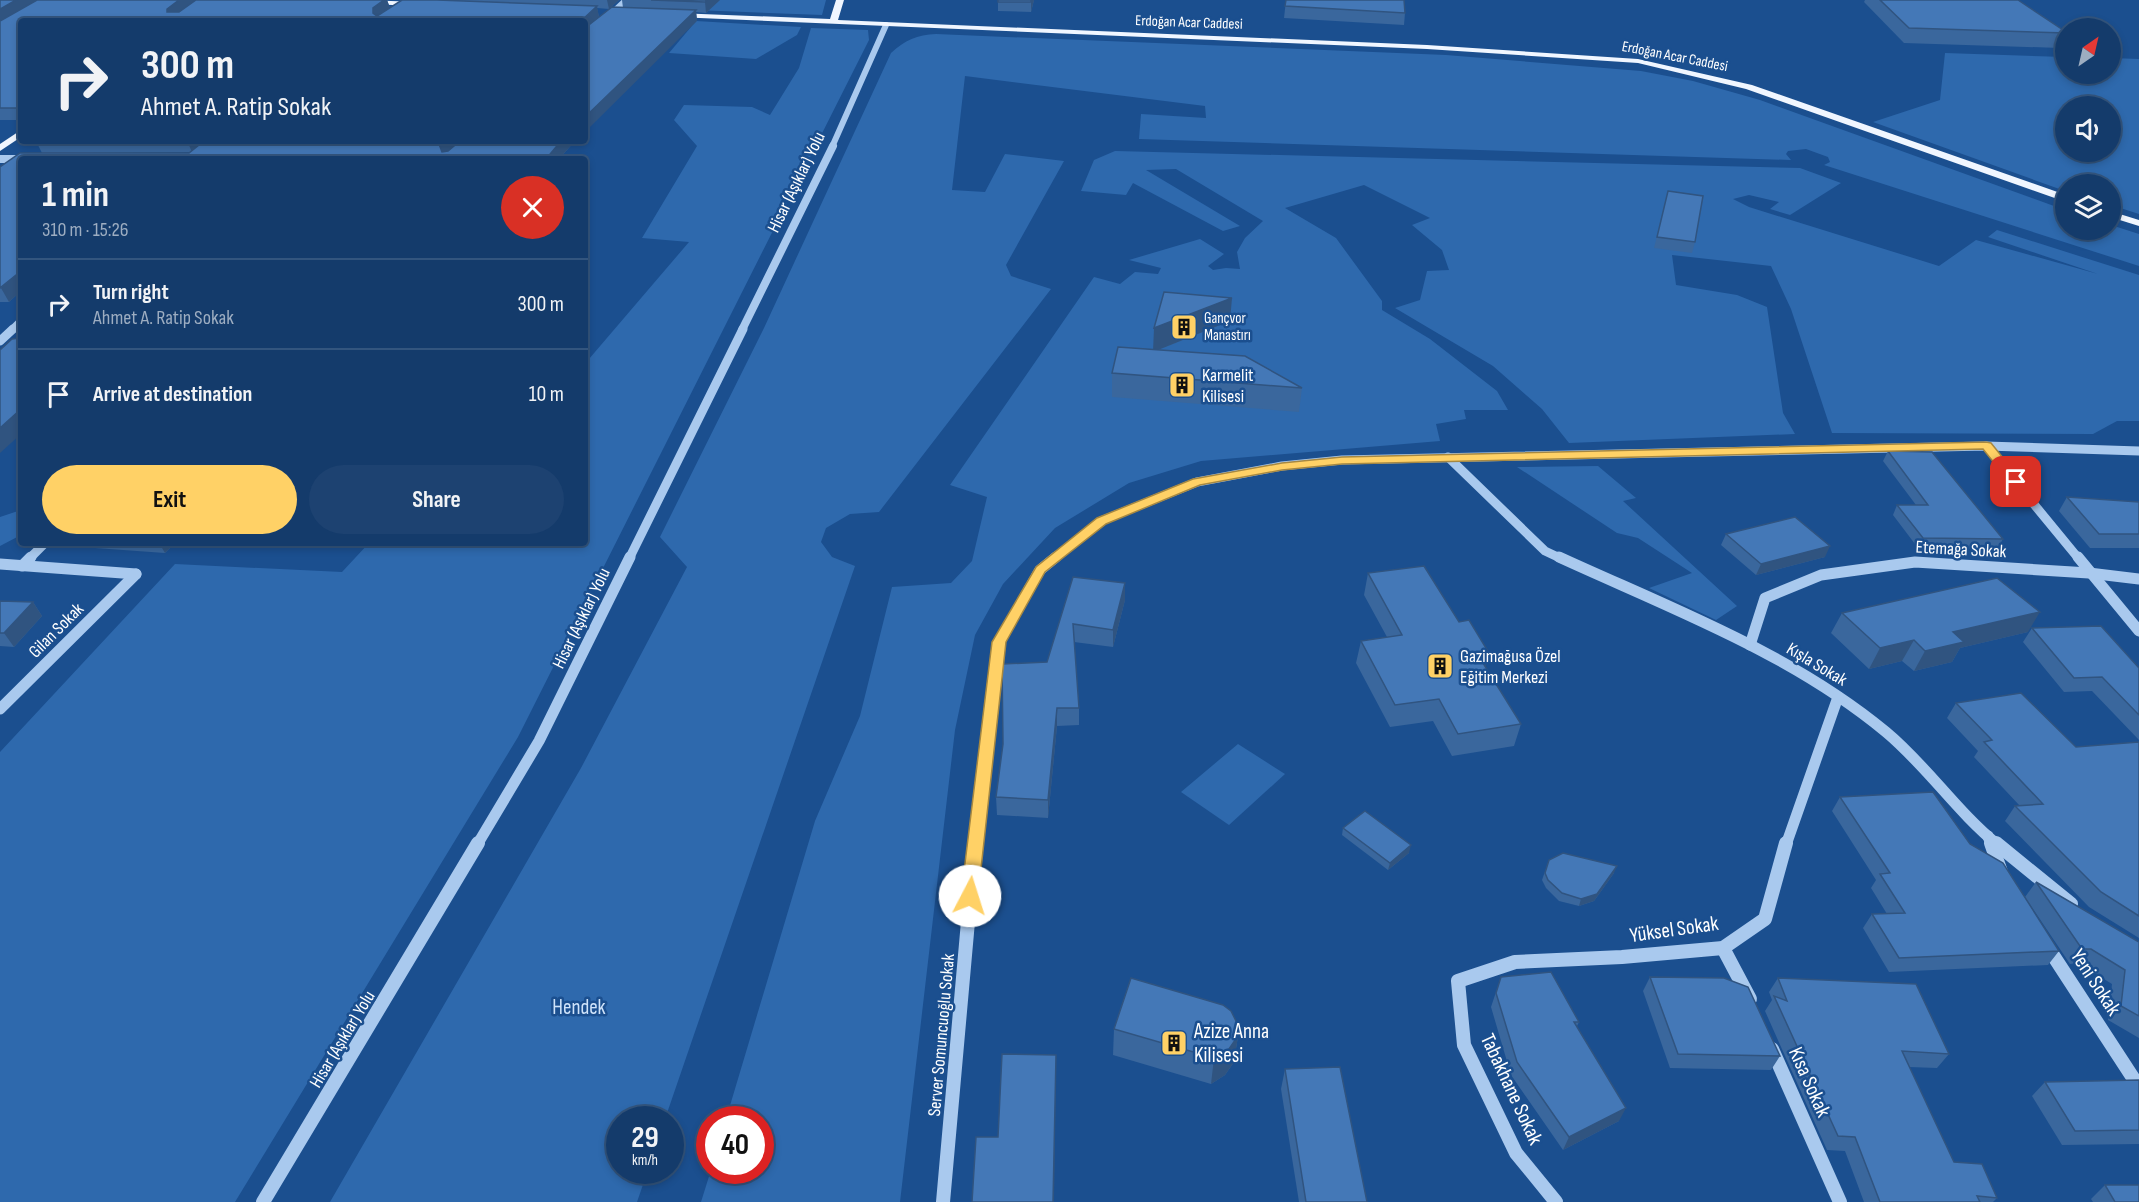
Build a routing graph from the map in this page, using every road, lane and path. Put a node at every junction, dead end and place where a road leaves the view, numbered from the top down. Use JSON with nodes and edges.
{"nodes":[{"id":1,"x":626,"y":0,"type":"edge"},
{"id":2,"x":840,"y":0,"type":"edge"},
{"id":3,"x":360,"y":2,"type":"edge"},
{"id":4,"x":409,"y":2,"type":"edge"},
{"id":5,"x":430,"y":4,"type":"edge"},
{"id":6,"x":398,"y":9,"type":"edge"},
{"id":7,"x":601,"y":12,"type":"edge"},
{"id":8,"x":613,"y":12,"type":"junction"},
{"id":9,"x":624,"y":13,"type":"edge"},
{"id":10,"x":670,"y":15,"type":"edge"},
{"id":11,"x":833,"y":23,"type":"junction"},
{"id":12,"x":599,"y":25,"type":"edge"},
{"id":13,"x":886,"y":26,"type":"junction"},
{"id":14,"x":18,"y":135,"type":"edge"},
{"id":15,"x":0,"y":148,"type":"edge"},
{"id":16,"x":0,"y":159,"type":"edge"},
{"id":17,"x":18,"y":159,"type":"edge"},
{"id":18,"x":2055,"y":195,"type":"edge"},
{"id":19,"x":2121,"y":217,"type":"edge"},
{"id":20,"x":2139,"y":223,"type":"edge"},
{"id":21,"x":18,"y":324,"type":"edge"},
{"id":22,"x":0,"y":341,"type":"edge"},
{"id":23,"x":1986,"y":446,"type":"junction"},
{"id":24,"x":2139,"y":451,"type":"edge"},
{"id":25,"x":1448,"y":457,"type":"junction"},
{"id":26,"x":42,"y":546,"type":"edge"},
{"id":27,"x":0,"y":564,"type":"edge"},
{"id":28,"x":22,"y":566,"type":"junction"},
{"id":29,"x":2089,"y":573,"type":"junction"},
{"id":30,"x":2139,"y":579,"type":"edge"},
{"id":31,"x":2139,"y":631,"type":"edge"},
{"id":32,"x":1750,"y":645,"type":"junction"},
{"id":33,"x":1838,"y":697,"type":"junction"},
{"id":34,"x":0,"y":709,"type":"edge"},
{"id":35,"x":1987,"y":836,"type":"junction"},
{"id":36,"x":2004,"y":881,"type":"edge"},
{"id":37,"x":2085,"y":916,"type":"edge"},
{"id":38,"x":2036,"y":930,"type":"edge"},
{"id":39,"x":1723,"y":948,"type":"junction"},
{"id":40,"x":1458,"y":981,"type":"joint"},
{"id":41,"x":1758,"y":1018,"type":"edge"},
{"id":42,"x":1768,"y":1040,"type":"edge"},
{"id":43,"x":2139,"y":1087,"type":"edge"},
{"id":44,"x":264,"y":1202,"type":"edge"},
{"id":45,"x":944,"y":1202,"type":"edge"},
{"id":46,"x":1556,"y":1202,"type":"edge"},
{"id":47,"x":1840,"y":1202,"type":"edge"}],
"edges":[{"from":1,"to":8,"type":"street"},
{"from":2,"to":11,"type":"main road"},
{"from":3,"to":4,"type":"main road"},
{"from":4,"to":5,"type":"main road"},
{"from":4,"to":6,"type":"street"},
{"from":7,"to":8,"type":"main road"},
{"from":8,"to":9,"type":"main road"},
{"from":8,"to":12,"type":"street"},
{"from":10,"to":11,"type":"main road","name":"Erdoğan Acar Caddesi"},
{"from":11,"to":13,"type":"main road","name":"Erdoğan Acar Caddesi"},
{"from":13,"to":18,"type":"main road","name":"Erdoğan Acar Caddesi"},
{"from":13,"to":44,"type":"street","name":"Hisar (Aşıklar) Yolu"},
{"from":14,"to":15,"type":"main road"},
{"from":16,"to":17,"type":"street"},
{"from":19,"to":20,"type":"main road"},
{"from":21,"to":22,"type":"street"},
{"from":23,"to":24,"type":"street","name":"Server Somuncuoğlu Sokak"},
{"from":23,"to":25,"type":"street","name":"Server Somuncuoğlu Sokak"},
{"from":23,"to":29,"type":"street"},
{"from":25,"to":32,"type":"street","name":"Kışla Sokak"},
{"from":25,"to":45,"type":"street","name":"Server Somuncuoğlu Sokak"},
{"from":26,"to":28,"type":"street"},
{"from":27,"to":28,"type":"street"},
{"from":28,"to":34,"type":"street","name":"Gilan Sokak"},
{"from":29,"to":30,"type":"street","name":"Etemağa Sokak"},
{"from":29,"to":31,"type":"street"},
{"from":29,"to":32,"type":"street","name":"Etemağa Sokak"},
{"from":32,"to":33,"type":"street","name":"Kışla Sokak"},
{"from":33,"to":35,"type":"street","name":"Kışla Sokak"},
{"from":33,"to":39,"type":"street","name":"Yüksel Sokak"},
{"from":35,"to":36,"type":"street"},
{"from":35,"to":37,"type":"street","name":"Kışla Sokak"},
{"from":38,"to":43,"type":"street","name":"Yeni Sokak"},
{"from":39,"to":40,"type":"street","name":"Yüksel Sokak"},
{"from":39,"to":41,"type":"street"},
{"from":40,"to":46,"type":"street","name":"Tabakhane Sokak"},
{"from":42,"to":47,"type":"street","name":"Kısa Sokak"}]}
